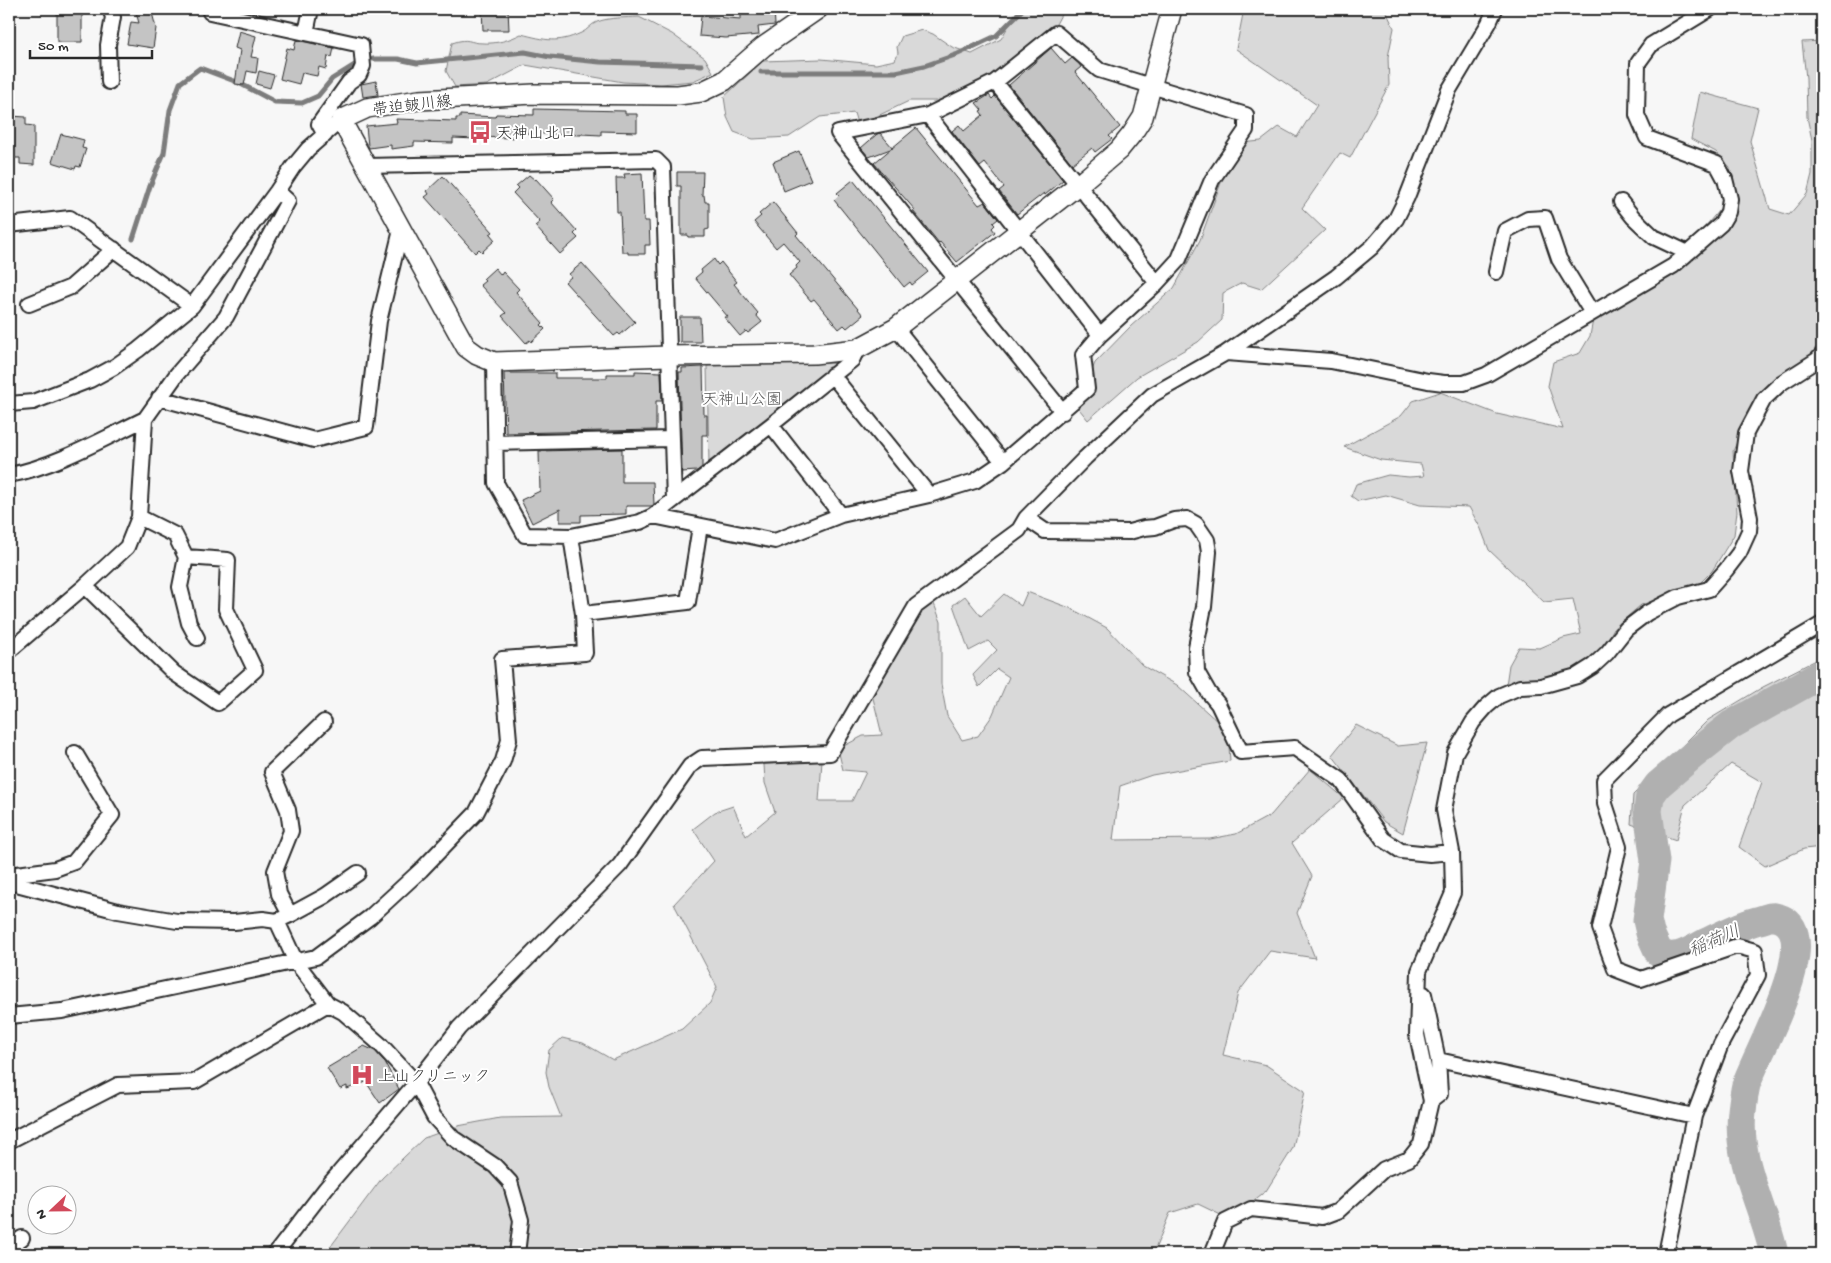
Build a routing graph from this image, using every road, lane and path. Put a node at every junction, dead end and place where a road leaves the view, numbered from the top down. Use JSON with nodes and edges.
{"nodes":[{"id":1,"x":110,"y":9,"type":"edge"},
{"id":2,"x":210,"y":9,"type":"edge"},
{"id":3,"x":312,"y":9,"type":"edge"},
{"id":4,"x":818,"y":9,"type":"edge"},
{"id":5,"x":1172,"y":9,"type":"edge"},
{"id":6,"x":1495,"y":9,"type":"edge"},
{"id":7,"x":1710,"y":9,"type":"edge"},
{"id":8,"x":306,"y":33,"type":"junction"},
{"id":9,"x":109,"y":82,"type":"dead end"},
{"id":10,"x":995,"y":82,"type":"junction"},
{"id":11,"x":1152,"y":86,"type":"junction"},
{"id":12,"x":928,"y":116,"type":"junction"},
{"id":13,"x":341,"y":120,"type":"junction"},
{"id":14,"x":325,"y":134,"type":"junction"},
{"id":15,"x":365,"y":166,"type":"junction"},
{"id":16,"x":1078,"y":185,"type":"junction"},
{"id":17,"x":277,"y":191,"type":"junction"},
{"id":18,"x":1621,"y":202,"type":"dead end"},
{"id":19,"x":9,"y":225,"type":"edge"},
{"id":20,"x":402,"y":230,"type":"junction"},
{"id":21,"x":1018,"y":232,"type":"junction"},
{"id":22,"x":114,"y":249,"type":"junction"},
{"id":23,"x":1688,"y":253,"type":"junction"},
{"id":24,"x":1496,"y":272,"type":"dead end"},
{"id":25,"x":956,"y":281,"type":"junction"},
{"id":26,"x":1157,"y":283,"type":"junction"},
{"id":27,"x":29,"y":304,"type":"dead end"},
{"id":28,"x":192,"y":306,"type":"junction"},
{"id":29,"x":1592,"y":313,"type":"junction"},
{"id":30,"x":896,"y":328,"type":"junction"},
{"id":31,"x":1100,"y":335,"type":"junction"},
{"id":32,"x":857,"y":349,"type":"junction"},
{"id":33,"x":1226,"y":353,"type":"junction"},
{"id":34,"x":1822,"y":355,"type":"edge"},
{"id":35,"x":668,"y":356,"type":"junction"},
{"id":36,"x":494,"y":362,"type":"junction"},
{"id":37,"x":832,"y":375,"type":"junction"},
{"id":38,"x":159,"y":398,"type":"junction"},
{"id":39,"x":9,"y":404,"type":"edge"},
{"id":40,"x":1063,"y":412,"type":"junction"},
{"id":41,"x":145,"y":419,"type":"junction"},
{"id":42,"x":771,"y":425,"type":"junction"},
{"id":43,"x":671,"y":439,"type":"junction"},
{"id":44,"x":496,"y":443,"type":"junction"},
{"id":45,"x":1003,"y":462,"type":"junction"},
{"id":46,"x":9,"y":475,"type":"edge"},
{"id":47,"x":929,"y":495,"type":"junction"},
{"id":48,"x":674,"y":500,"type":"junction"},
{"id":49,"x":841,"y":515,"type":"junction"},
{"id":50,"x":652,"y":516,"type":"junction"},
{"id":51,"x":139,"y":517,"type":"junction"},
{"id":52,"x":1026,"y":518,"type":"junction"},
{"id":53,"x":700,"y":526,"type":"junction"},
{"id":54,"x":571,"y":536,"type":"junction"},
{"id":55,"x":186,"y":558,"type":"junction"},
{"id":56,"x":85,"y":586,"type":"junction"},
{"id":57,"x":583,"y":614,"type":"junction"},
{"id":58,"x":1822,"y":624,"type":"edge"},
{"id":59,"x":197,"y":638,"type":"dead end"},
{"id":60,"x":9,"y":651,"type":"edge"},
{"id":61,"x":324,"y":722,"type":"dead end"},
{"id":62,"x":75,"y":753,"type":"dead end"},
{"id":63,"x":1452,"y":852,"type":"junction"},
{"id":64,"x":358,"y":873,"type":"dead end"},
{"id":65,"x":9,"y":875,"type":"edge"},
{"id":66,"x":9,"y":882,"type":"edge"},
{"id":67,"x":290,"y":915,"type":"junction"},
{"id":68,"x":277,"y":921,"type":"junction"},
{"id":69,"x":296,"y":962,"type":"junction"},
{"id":70,"x":1419,"y":971,"type":"junction"},
{"id":71,"x":328,"y":1004,"type":"junction"},
{"id":72,"x":9,"y":1016,"type":"edge"},
{"id":73,"x":1438,"y":1060,"type":"junction"},
{"id":74,"x":416,"y":1083,"type":"junction"},
{"id":75,"x":1432,"y":1101,"type":"junction"},
{"id":76,"x":1694,"y":1116,"type":"junction"},
{"id":77,"x":10,"y":1136,"type":"edge"},
{"id":78,"x":22,"y":1238,"type":"dead end"},
{"id":79,"x":9,"y":1247,"type":"edge"},
{"id":80,"x":275,"y":1254,"type":"edge"},
{"id":81,"x":517,"y":1254,"type":"edge"},
{"id":82,"x":1212,"y":1254,"type":"edge"},
{"id":83,"x":1666,"y":1254,"type":"edge"}],
"edges":[{"from":1,"to":9,"type":"street"},
{"from":2,"to":8,"type":"street"},
{"from":3,"to":8,"type":"street"},
{"from":4,"to":13,"type":"street","name":"帯迫皷川線"},
{"from":5,"to":11,"type":"street"},
{"from":6,"to":33,"type":"street"},
{"from":7,"to":23,"type":"street"},
{"from":8,"to":14,"type":"street"},
{"from":10,"to":11,"type":"street"},
{"from":10,"to":12,"type":"street"},
{"from":10,"to":16,"type":"street"},
{"from":11,"to":16,"type":"street"},
{"from":11,"to":26,"type":"street"},
{"from":12,"to":21,"type":"street"},
{"from":12,"to":25,"type":"street"},
{"from":13,"to":14,"type":"street","name":"帯迫皷川線"},
{"from":13,"to":15,"type":"street"},
{"from":14,"to":17,"type":"street","name":"帯迫皷川線"},
{"from":15,"to":20,"type":"street"},
{"from":15,"to":35,"type":"street"},
{"from":16,"to":21,"type":"street"},
{"from":16,"to":26,"type":"street"},
{"from":17,"to":28,"type":"street","name":"帯迫皷川線"},
{"from":17,"to":38,"type":"street"},
{"from":18,"to":23,"type":"street"},
{"from":19,"to":22,"type":"street"},
{"from":20,"to":36,"type":"street"},
{"from":20,"to":38,"type":"street"},
{"from":21,"to":25,"type":"street"},
{"from":21,"to":31,"type":"street"},
{"from":22,"to":27,"type":"street"},
{"from":22,"to":28,"type":"street"},
{"from":23,"to":29,"type":"street"},
{"from":24,"to":29,"type":"street"},
{"from":25,"to":30,"type":"street"},
{"from":25,"to":40,"type":"street"},
{"from":26,"to":31,"type":"street"},
{"from":28,"to":39,"type":"street","name":"帯迫皷川線"},
{"from":29,"to":33,"type":"street"},
{"from":30,"to":32,"type":"street"},
{"from":30,"to":45,"type":"street"},
{"from":31,"to":40,"type":"street"},
{"from":32,"to":35,"type":"street"},
{"from":32,"to":37,"type":"street"},
{"from":33,"to":52,"type":"street"},
{"from":34,"to":63,"type":"street"},
{"from":35,"to":36,"type":"street"},
{"from":35,"to":43,"type":"street"},
{"from":36,"to":44,"type":"street"},
{"from":37,"to":42,"type":"street"},
{"from":37,"to":47,"type":"street"},
{"from":38,"to":41,"type":"street"},
{"from":40,"to":45,"type":"street"},
{"from":41,"to":46,"type":"street"},
{"from":41,"to":51,"type":"street"},
{"from":42,"to":48,"type":"street"},
{"from":42,"to":49,"type":"street"},
{"from":43,"to":44,"type":"street"},
{"from":43,"to":48,"type":"street"},
{"from":44,"to":54,"type":"street"},
{"from":45,"to":47,"type":"street"},
{"from":47,"to":49,"type":"street"},
{"from":48,"to":50,"type":"street"},
{"from":49,"to":53,"type":"street"},
{"from":50,"to":53,"type":"street"},
{"from":50,"to":54,"type":"street"},
{"from":51,"to":55,"type":"street"},
{"from":51,"to":56,"type":"street"},
{"from":52,"to":63,"type":"street"},
{"from":52,"to":74,"type":"street"},
{"from":53,"to":57,"type":"street"},
{"from":54,"to":57,"type":"street"},
{"from":55,"to":56,"type":"street"},
{"from":55,"to":59,"type":"street"},
{"from":56,"to":60,"type":"street"},
{"from":57,"to":69,"type":"street"},
{"from":58,"to":76,"type":"street"},
{"from":61,"to":67,"type":"street"},
{"from":62,"to":65,"type":"street"},
{"from":63,"to":70,"type":"street"},
{"from":64,"to":67,"type":"street"},
{"from":66,"to":68,"type":"street"},
{"from":67,"to":68,"type":"street"},
{"from":68,"to":69,"type":"street"},
{"from":69,"to":71,"type":"street"},
{"from":69,"to":72,"type":"street"},
{"from":70,"to":73,"type":"street"},
{"from":70,"to":75,"type":"street"},
{"from":71,"to":74,"type":"street"},
{"from":71,"to":77,"type":"street"},
{"from":73,"to":75,"type":"street"},
{"from":73,"to":76,"type":"street"},
{"from":74,"to":80,"type":"street"},
{"from":74,"to":81,"type":"street"},
{"from":75,"to":82,"type":"street"},
{"from":76,"to":83,"type":"street"},
{"from":78,"to":79,"type":"street"}]}
